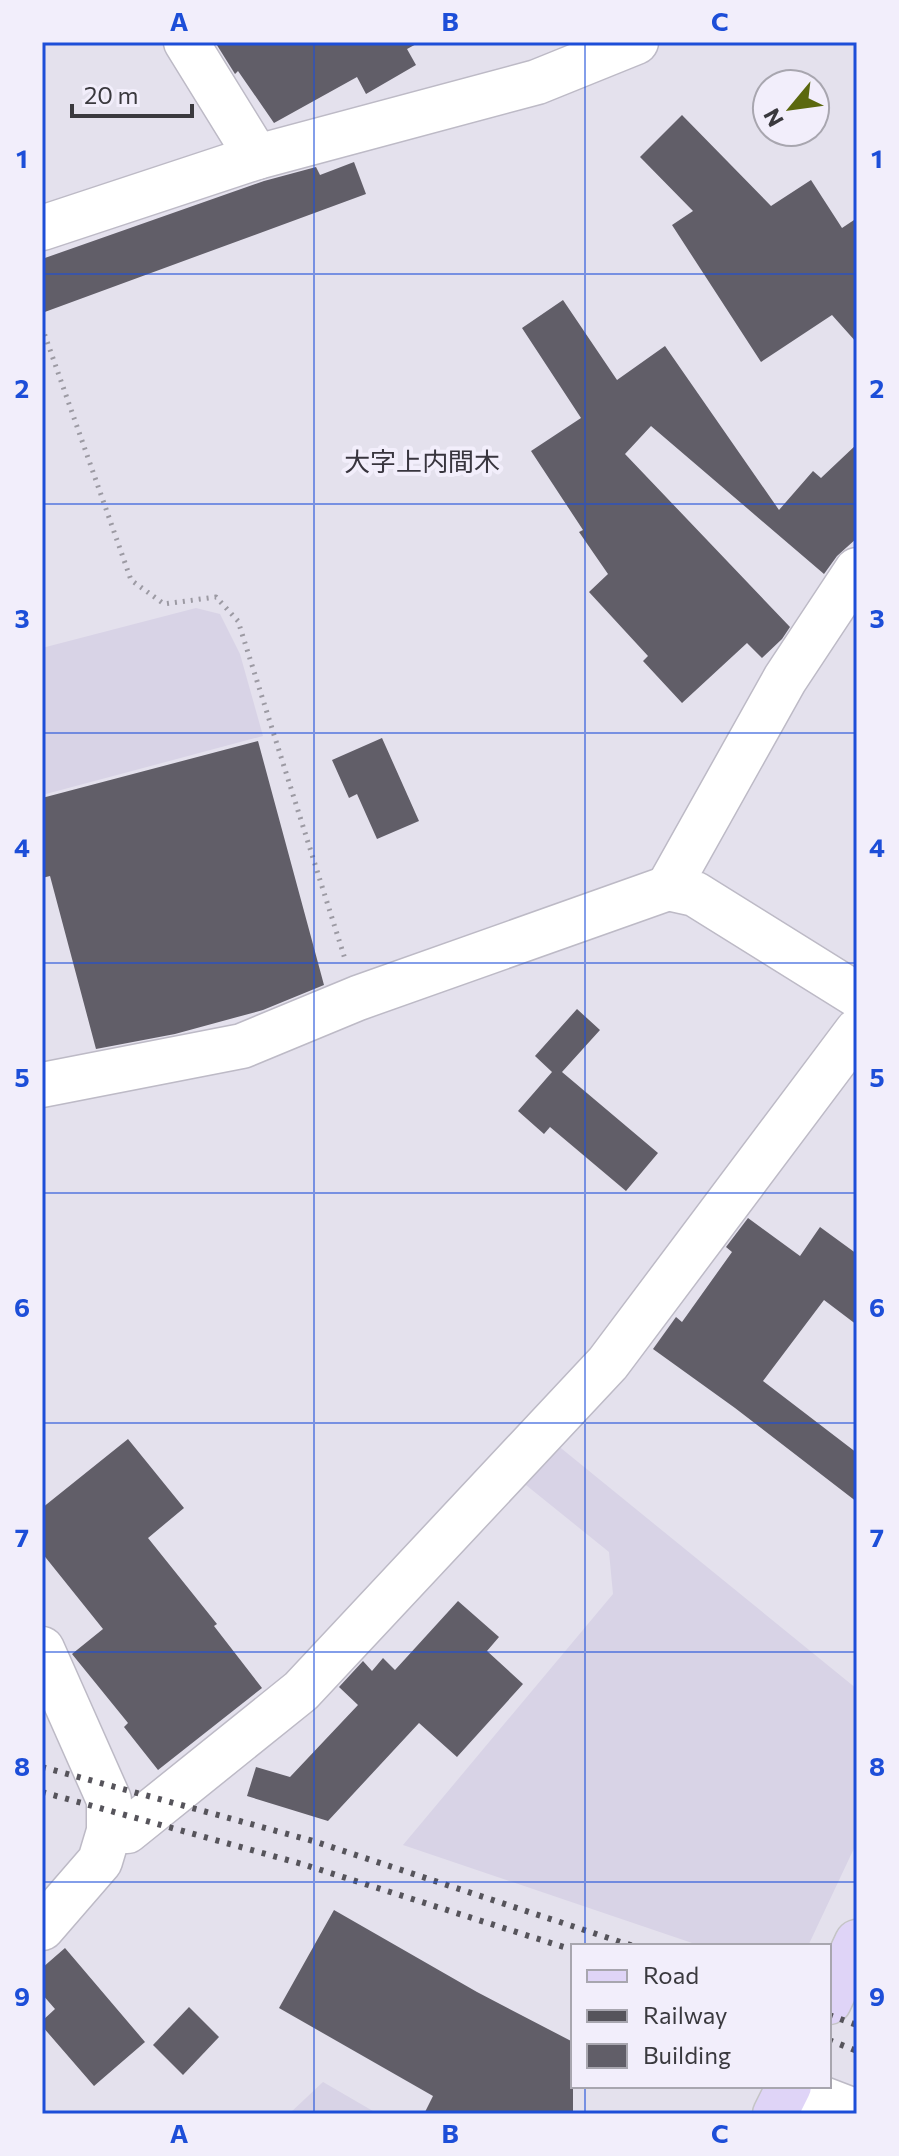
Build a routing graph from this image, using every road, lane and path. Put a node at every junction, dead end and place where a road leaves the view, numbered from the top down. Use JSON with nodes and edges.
{"nodes":[{"id":1,"x":186,"y":42,"type":"edge"},
{"id":2,"x":636,"y":42,"type":"edge"},
{"id":3,"x":257,"y":157,"type":"junction"},
{"id":4,"x":42,"y":228,"type":"edge"},
{"id":5,"x":42,"y":327,"type":"edge"},
{"id":6,"x":857,"y":570,"type":"edge"},
{"id":7,"x":668,"y":888,"type":"junction"},
{"id":8,"x":857,"y":995,"type":"edge"},
{"id":9,"x":358,"y":998,"type":"junction"},
{"id":10,"x":857,"y":1031,"type":"edge"},
{"id":11,"x":42,"y":1085,"type":"edge"},
{"id":12,"x":42,"y":1649,"type":"edge"},
{"id":13,"x":109,"y":1831,"type":"junction"},
{"id":14,"x":42,"y":1928,"type":"edge"},
{"id":15,"x":857,"y":1942,"type":"edge"},
{"id":16,"x":831,"y":1998,"type":"edge"},
{"id":17,"x":788,"y":2088,"type":"edge"},
{"id":18,"x":794,"y":2088,"type":"edge"},
{"id":19,"x":857,"y":2112,"type":"edge"},
{"id":20,"x":775,"y":2114,"type":"edge"}],
"edges":[{"from":1,"to":3,"type":"street"},
{"from":2,"to":3,"type":"street"},
{"from":3,"to":4,"type":"street"},
{"from":5,"to":9,"type":"path"},
{"from":6,"to":7,"type":"street"},
{"from":7,"to":8,"type":"street"},
{"from":7,"to":9,"type":"street"},
{"from":9,"to":11,"type":"street"},
{"from":10,"to":13,"type":"street"},
{"from":12,"to":13,"type":"street"},
{"from":13,"to":14,"type":"street"},
{"from":15,"to":16,"type":"main road"},
{"from":17,"to":20,"type":"main road"},
{"from":18,"to":19,"type":"street"}]}
